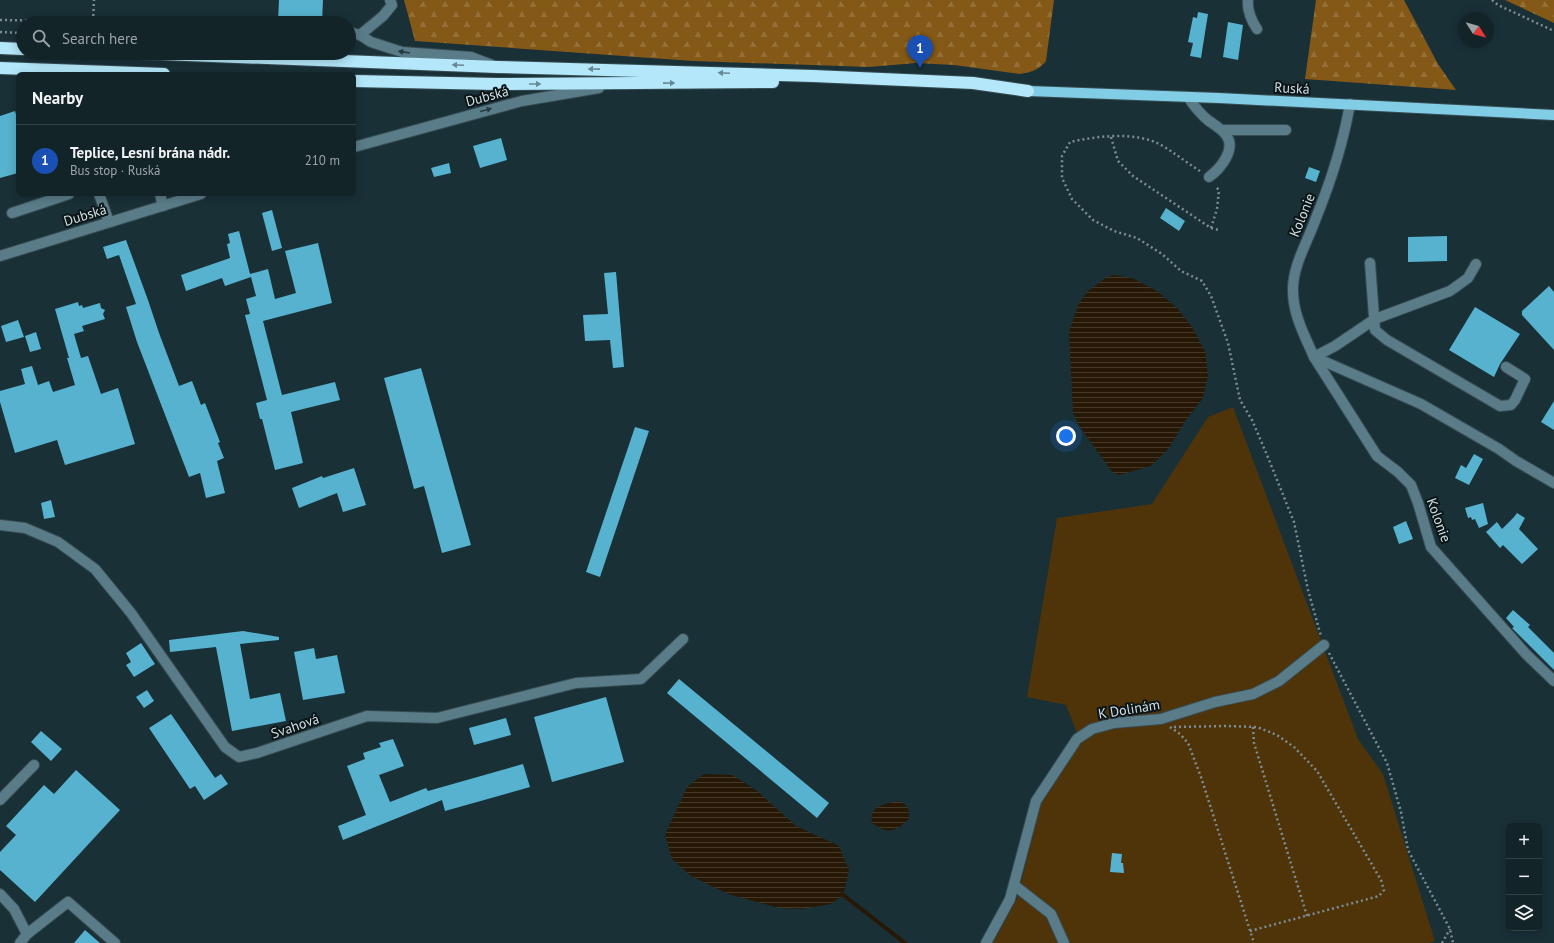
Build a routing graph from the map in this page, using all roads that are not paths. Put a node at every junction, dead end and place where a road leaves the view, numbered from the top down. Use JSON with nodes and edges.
{"nodes":[{"id":1,"x":390,"y":0,"type":"edge"},
{"id":2,"x":1248,"y":0,"type":"edge"},
{"id":3,"x":1257,"y":29,"type":"dead end"},
{"id":4,"x":356,"y":34,"type":"edge"},
{"id":5,"x":360,"y":35,"type":"junction"},
{"id":6,"x":0,"y":48,"type":"edge"},
{"id":7,"x":16,"y":49,"type":"edge"},
{"id":8,"x":316,"y":60,"type":"edge"},
{"id":9,"x":497,"y":67,"type":"junction"},
{"id":10,"x":0,"y":68,"type":"edge"},
{"id":11,"x":88,"y":72,"type":"edge"},
{"id":12,"x":356,"y":81,"type":"edge"},
{"id":13,"x":630,"y":83,"type":"junction"},
{"id":14,"x":1028,"y":91,"type":"junction"},
{"id":15,"x":1188,"y":97,"type":"junction"},
{"id":16,"x":1350,"y":104,"type":"junction"},
{"id":17,"x":1554,"y":114,"type":"edge"},
{"id":18,"x":1222,"y":130,"type":"junction"},
{"id":19,"x":1286,"y":130,"type":"dead end"},
{"id":20,"x":356,"y":146,"type":"edge"},
{"id":21,"x":1209,"y":177,"type":"road end"},
{"id":22,"x":63,"y":196,"type":"edge"},
{"id":23,"x":100,"y":196,"type":"edge"},
{"id":24,"x":160,"y":196,"type":"edge"},
{"id":25,"x":195,"y":196,"type":"edge"},
{"id":26,"x":163,"y":206,"type":"junction"},
{"id":27,"x":12,"y":214,"type":"dead end"},
{"id":28,"x":109,"y":222,"type":"junction"},
{"id":29,"x":0,"y":256,"type":"edge"},
{"id":30,"x":1370,"y":263,"type":"dead end"},
{"id":31,"x":1476,"y":264,"type":"dead end"},
{"id":32,"x":1376,"y":319,"type":"junction"},
{"id":33,"x":1314,"y":356,"type":"junction"},
{"id":34,"x":1506,"y":367,"type":"dead end"},
{"id":35,"x":1554,"y":483,"type":"edge"},
{"id":36,"x":0,"y":525,"type":"edge"},
{"id":37,"x":683,"y":639,"type":"dead end"},
{"id":38,"x":1324,"y":645,"type":"road end"},
{"id":39,"x":1554,"y":681,"type":"edge"},
{"id":40,"x":34,"y":765,"type":"dead end"},
{"id":41,"x":0,"y":800,"type":"edge"},
{"id":42,"x":1014,"y":885,"type":"junction"},
{"id":43,"x":0,"y":894,"type":"edge"},
{"id":44,"x":27,"y":934,"type":"junction"},
{"id":45,"x":20,"y":943,"type":"edge"},
{"id":46,"x":115,"y":943,"type":"edge"},
{"id":47,"x":986,"y":943,"type":"edge"},
{"id":48,"x":1064,"y":943,"type":"edge"}],
"edges":[{"from":1,"to":5,"type":"street"},
{"from":2,"to":3,"type":"street"},
{"from":4,"to":5,"type":"street"},
{"from":9,"to":5,"type":"street","one_way":true},
{"from":6,"to":7,"type":"highway"},
{"from":9,"to":8,"type":"highway","one_way":true},
{"from":14,"to":9,"type":"highway","one_way":true},
{"from":10,"to":11,"type":"highway"},
{"from":12,"to":13,"type":"highway","one_way":true},
{"from":13,"to":14,"type":"highway","one_way":true},
{"from":20,"to":13,"type":"street","name":"Dubská","one_way":true},
{"from":14,"to":15,"type":"main road","name":"Ruská"},
{"from":15,"to":16,"type":"main road","name":"Ruská"},
{"from":15,"to":18,"type":"street"},
{"from":16,"to":17,"type":"main road","name":"Ruská"},
{"from":16,"to":33,"type":"street","name":"Kolonie"},
{"from":18,"to":19,"type":"street"},
{"from":18,"to":21,"type":"street"},
{"from":22,"to":27,"type":"street"},
{"from":23,"to":28,"type":"street"},
{"from":24,"to":26,"type":"street"},
{"from":25,"to":26,"type":"street","name":"Dubská"},
{"from":26,"to":28,"type":"street","name":"Dubská"},
{"from":28,"to":29,"type":"street","name":"Dubská"},
{"from":30,"to":32,"type":"street"},
{"from":31,"to":32,"type":"street"},
{"from":32,"to":33,"type":"street"},
{"from":32,"to":34,"type":"street"},
{"from":33,"to":35,"type":"street"},
{"from":33,"to":39,"type":"street","name":"Kolonie"},
{"from":36,"to":37,"type":"street","name":"Svahová"},
{"from":38,"to":42,"type":"street","name":"K Dolinám"},
{"from":40,"to":41,"type":"street"},
{"from":42,"to":47,"type":"street","name":"K Dolinám"},
{"from":42,"to":48,"type":"street"},
{"from":43,"to":44,"type":"street"},
{"from":44,"to":45,"type":"street"},
{"from":44,"to":46,"type":"street"}]}
